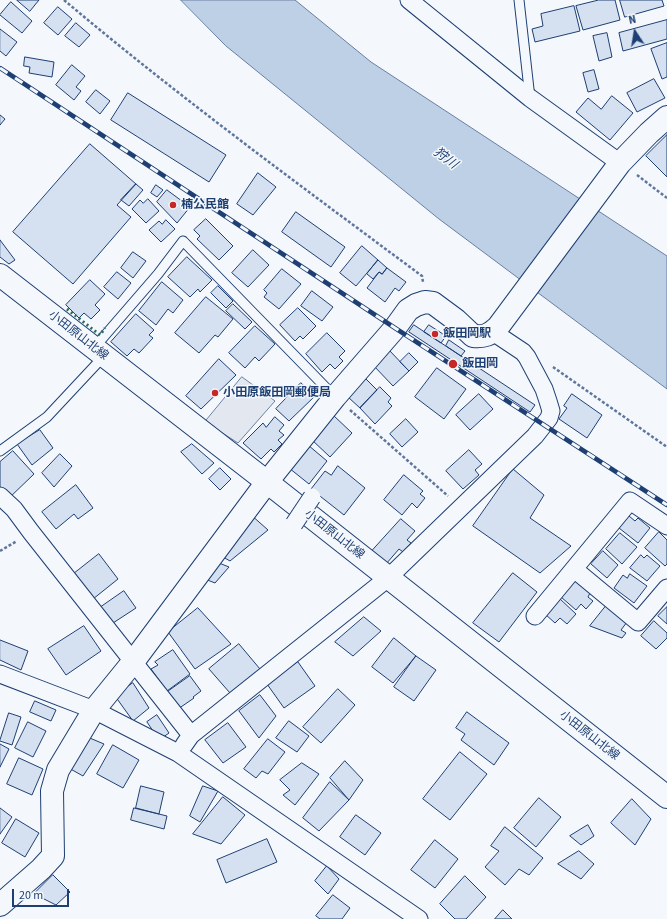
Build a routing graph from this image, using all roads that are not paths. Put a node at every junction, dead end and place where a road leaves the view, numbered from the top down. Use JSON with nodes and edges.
{"nodes":[{"id":1,"x":409,"y":0,"type":"edge"},
{"id":2,"x":519,"y":0,"type":"edge"},
{"id":3,"x":530,"y":98,"type":"junction"},
{"id":4,"x":667,"y":117,"type":"edge"},
{"id":5,"x":620,"y":163,"type":"junction"},
{"id":6,"x":0,"y":275,"type":"edge"},
{"id":7,"x":495,"y":329,"type":"junction"},
{"id":8,"x":99,"y":352,"type":"junction"},
{"id":9,"x":335,"y":397,"type":"junction"},
{"id":10,"x":0,"y":450,"type":"edge"},
{"id":11,"x":267,"y":482,"type":"junction"},
{"id":12,"x":0,"y":496,"type":"edge"},
{"id":13,"x":312,"y":497,"type":"dead end"},
{"id":14,"x":294,"y":524,"type":"dead end"},
{"id":15,"x":667,"y":526,"type":"edge"},
{"id":16,"x":574,"y":569,"type":"junction"},
{"id":17,"x":388,"y":578,"type":"junction"},
{"id":18,"x":667,"y":588,"type":"edge"},
{"id":19,"x":535,"y":616,"type":"dead end"},
{"id":20,"x":133,"y":662,"type":"junction"},
{"id":21,"x":0,"y":674,"type":"edge"},
{"id":22,"x":94,"y":710,"type":"junction"},
{"id":23,"x":191,"y":735,"type":"junction"},
{"id":24,"x":178,"y":753,"type":"junction"},
{"id":25,"x":667,"y":797,"type":"edge"},
{"id":26,"x":0,"y":905,"type":"edge"},
{"id":27,"x":419,"y":919,"type":"edge"}],
"edges":[{"from":1,"to":3,"type":"street"},
{"from":2,"to":3,"type":"lane"},
{"from":3,"to":5,"type":"street"},
{"from":4,"to":5,"type":"street"},
{"from":5,"to":7,"type":"street"},
{"from":6,"to":8,"type":"street","name":"小田原山北線"},
{"from":7,"to":9,"type":"street"},
{"from":7,"to":17,"type":"street"},
{"from":8,"to":9,"type":"lane"},
{"from":8,"to":10,"type":"lane"},
{"from":8,"to":11,"type":"street","name":"小田原山北線"},
{"from":9,"to":11,"type":"street"},
{"from":11,"to":17,"type":"street","name":"小田原山北線"},
{"from":11,"to":20,"type":"street"},
{"from":12,"to":20,"type":"street"},
{"from":13,"to":14,"type":"street","bridge":true},
{"from":15,"to":16,"type":"street"},
{"from":16,"to":18,"type":"street"},
{"from":16,"to":19,"type":"street"},
{"from":17,"to":23,"type":"street"},
{"from":17,"to":25,"type":"street","name":"小田原山北線"},
{"from":20,"to":22,"type":"street"},
{"from":20,"to":23,"type":"street"},
{"from":21,"to":22,"type":"street"},
{"from":22,"to":24,"type":"street"},
{"from":22,"to":26,"type":"street"},
{"from":23,"to":24,"type":"street"},
{"from":24,"to":27,"type":"street"}]}
